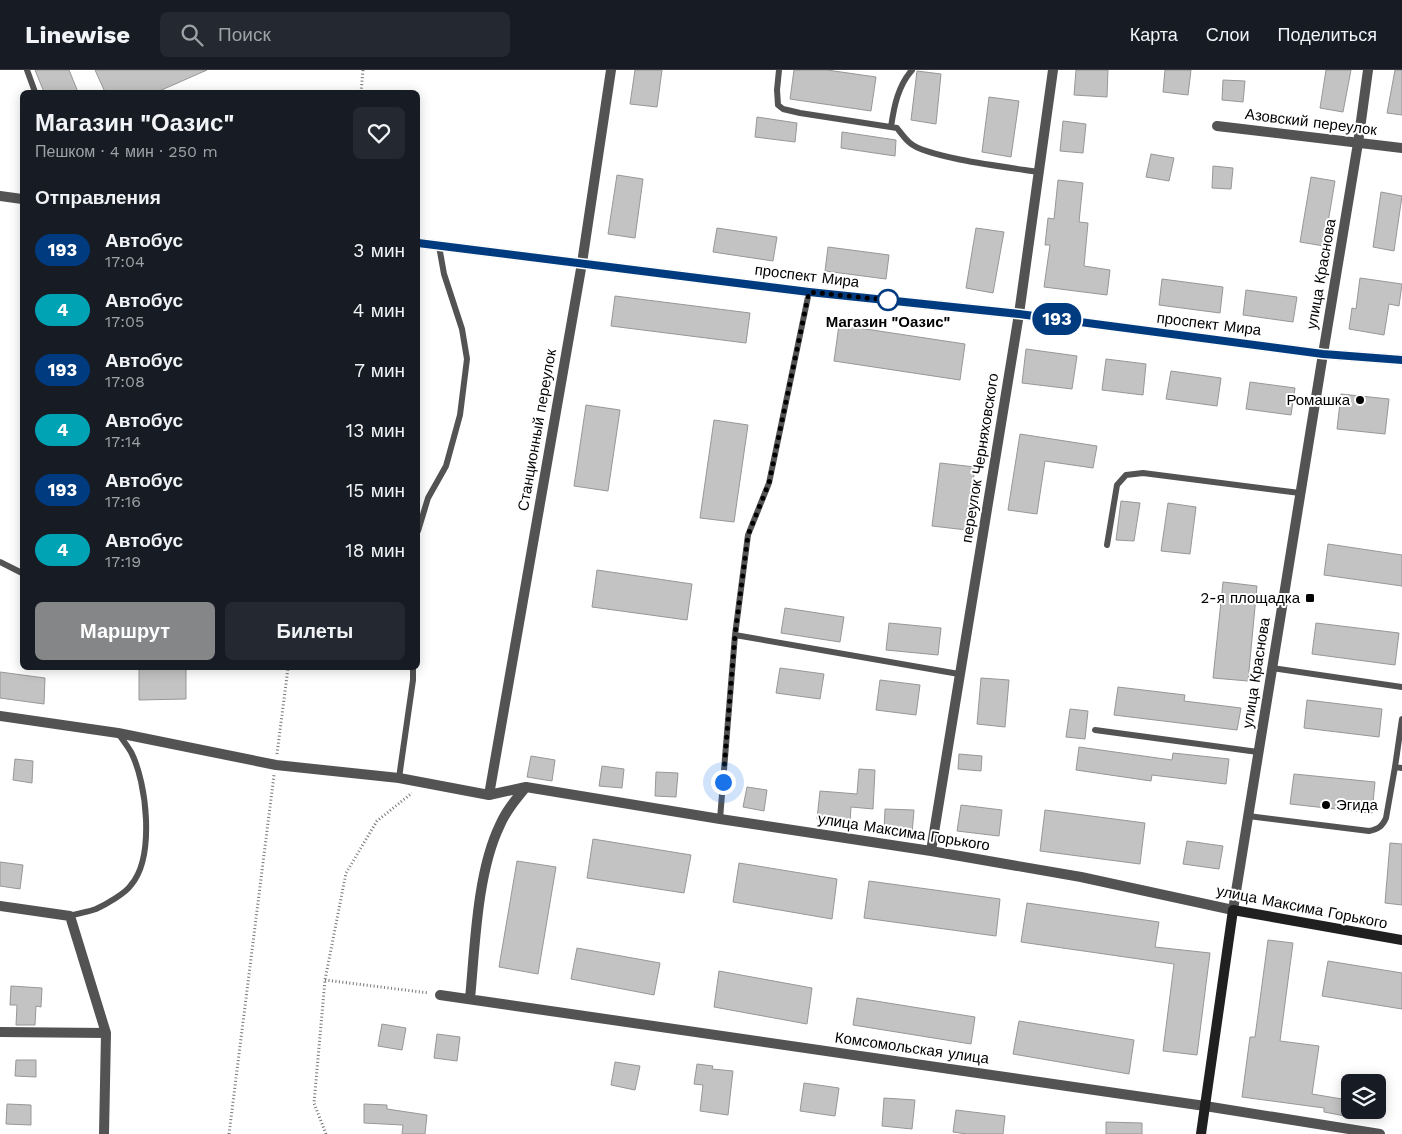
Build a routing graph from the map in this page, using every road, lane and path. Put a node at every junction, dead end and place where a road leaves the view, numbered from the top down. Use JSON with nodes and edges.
{"nodes":[{"id":1,"x":27,"y":70,"type":"edge"},
{"id":2,"x":363,"y":70,"type":"edge"},
{"id":3,"x":611,"y":70,"type":"edge"},
{"id":4,"x":780,"y":70,"type":"edge"},
{"id":5,"x":912,"y":70,"type":"edge"},
{"id":6,"x":1053,"y":70,"type":"edge"},
{"id":7,"x":1368,"y":70,"type":"edge"},
{"id":8,"x":34,"y":90,"type":"edge"},
{"id":9,"x":361,"y":90,"type":"edge"},
{"id":10,"x":1217,"y":126,"type":"dead end"},
{"id":11,"x":891,"y":127,"type":"junction"},
{"id":12,"x":1358,"y":143,"type":"junction"},
{"id":13,"x":1402,"y":148,"type":"edge"},
{"id":14,"x":1039,"y":172,"type":"junction"},
{"id":15,"x":0,"y":196,"type":"edge"},
{"id":16,"x":20,"y":199,"type":"edge"},
{"id":17,"x":420,"y":243,"type":"edge"},
{"id":18,"x":440,"y":246,"type":"junction"},
{"id":19,"x":582,"y":263,"type":"junction"},
{"id":20,"x":809,"y":292,"type":"junction"},
{"id":21,"x":1019,"y":314,"type":"junction"},
{"id":22,"x":1323,"y":354,"type":"junction"},
{"id":23,"x":1402,"y":360,"type":"edge"},
{"id":24,"x":1300,"y":493,"type":"junction"},
{"id":25,"x":420,"y":524,"type":"edge"},
{"id":26,"x":1107,"y":544,"type":"dead end"},
{"id":27,"x":0,"y":562,"type":"edge"},
{"id":28,"x":20,"y":572,"type":"edge"},
{"id":29,"x":735,"y":635,"type":"junction"},
{"id":30,"x":1272,"y":668,"type":"junction"},
{"id":31,"x":288,"y":670,"type":"edge"},
{"id":32,"x":413,"y":670,"type":"edge"},
{"id":33,"x":959,"y":674,"type":"junction"},
{"id":34,"x":1402,"y":687,"type":"edge"},
{"id":35,"x":0,"y":716,"type":"edge"},
{"id":36,"x":1402,"y":719,"type":"edge"},
{"id":37,"x":1095,"y":730,"type":"dead end"},
{"id":38,"x":118,"y":732,"type":"junction"},
{"id":39,"x":1258,"y":752,"type":"junction"},
{"id":40,"x":276,"y":765,"type":"junction"},
{"id":41,"x":1398,"y":767,"type":"edge"},
{"id":42,"x":399,"y":778,"type":"junction"},
{"id":43,"x":425,"y":782,"type":"junction"},
{"id":44,"x":526,"y":787,"type":"junction"},
{"id":45,"x":489,"y":795,"type":"junction"},
{"id":46,"x":1248,"y":816,"type":"junction"},
{"id":47,"x":720,"y":819,"type":"junction"},
{"id":48,"x":931,"y":851,"type":"junction"},
{"id":49,"x":0,"y":906,"type":"edge"},
{"id":50,"x":1233,"y":910,"type":"junction"},
{"id":51,"x":70,"y":916,"type":"junction"},
{"id":52,"x":1402,"y":940,"type":"edge"},
{"id":53,"x":325,"y":980,"type":"junction"},
{"id":54,"x":440,"y":995,"type":"joint"},
{"id":55,"x":470,"y":999,"type":"junction"},
{"id":56,"x":0,"y":1032,"type":"edge"},
{"id":57,"x":106,"y":1033,"type":"junction"},
{"id":58,"x":1205,"y":1106,"type":"junction"},
{"id":59,"x":104,"y":1134,"type":"edge"},
{"id":60,"x":229,"y":1134,"type":"edge"},
{"id":61,"x":326,"y":1134,"type":"edge"},
{"id":62,"x":1201,"y":1134,"type":"edge"},
{"id":63,"x":1380,"y":1134,"type":"edge"}],
"edges":[{"from":1,"to":8,"type":"lane"},
{"from":2,"to":9,"type":"path"},
{"from":3,"to":19,"type":"street","name":"Станционный переулок"},
{"from":4,"to":11,"type":"lane"},
{"from":5,"to":11,"type":"lane"},
{"from":6,"to":14,"type":"street","name":"переулок Черняховского"},
{"from":7,"to":12,"type":"street","name":"улица Краснова"},
{"from":10,"to":12,"type":"street","name":"Азовский переулок"},
{"from":11,"to":14,"type":"lane"},
{"from":12,"to":13,"type":"street","name":"Азовский переулок"},
{"from":12,"to":22,"type":"street","name":"улица Краснова"},
{"from":14,"to":21,"type":"street","name":"переулок Черняховского"},
{"from":15,"to":16,"type":"street"},
{"from":17,"to":18,"type":"street","name":"проспект Мира"},
{"from":18,"to":19,"type":"street","name":"проспект Мира"},
{"from":18,"to":25,"type":"lane"},
{"from":19,"to":20,"type":"street","name":"проспект Мира"},
{"from":19,"to":45,"type":"street","name":"Станционный переулок"},
{"from":20,"to":21,"type":"street","name":"проспект Мира"},
{"from":20,"to":29,"type":"lane"},
{"from":21,"to":22,"type":"street","name":"проспект Мира"},
{"from":21,"to":33,"type":"street","name":"переулок Черняховского"},
{"from":22,"to":23,"type":"street","name":"проспект Мира"},
{"from":22,"to":24,"type":"street","name":"улица Краснова"},
{"from":24,"to":26,"type":"lane"},
{"from":24,"to":30,"type":"street","name":"улица Краснова"},
{"from":27,"to":28,"type":"lane"},
{"from":29,"to":33,"type":"lane"},
{"from":29,"to":47,"type":"lane"},
{"from":30,"to":34,"type":"lane"},
{"from":30,"to":39,"type":"street","name":"улица Краснова"},
{"from":31,"to":40,"type":"path"},
{"from":32,"to":42,"type":"lane"},
{"from":33,"to":48,"type":"street","name":"переулок Черняховского"},
{"from":35,"to":38,"type":"street","name":"улица Максима Горького"},
{"from":36,"to":41,"type":"lane"},
{"from":37,"to":39,"type":"lane"},
{"from":38,"to":40,"type":"street","name":"улица Максима Горького"},
{"from":38,"to":51,"type":"lane"},
{"from":39,"to":46,"type":"street","name":"улица Краснова"},
{"from":40,"to":42,"type":"street","name":"улица Максима Горького"},
{"from":40,"to":60,"type":"path"},
{"from":41,"to":46,"type":"lane"},
{"from":42,"to":43,"type":"street","name":"улица Максима Горького"},
{"from":43,"to":45,"type":"street","name":"улица Максима Горького"},
{"from":43,"to":53,"type":"path"},
{"from":44,"to":45,"type":"street","name":"улица Максима Горького"},
{"from":44,"to":47,"type":"street","name":"улица Максима Горького"},
{"from":44,"to":55,"type":"street"},
{"from":46,"to":50,"type":"street","name":"улица Краснова"},
{"from":47,"to":48,"type":"street","name":"улица Максима Горького"},
{"from":48,"to":50,"type":"street","name":"улица Максима Горького"},
{"from":49,"to":51,"type":"street"},
{"from":50,"to":52,"type":"main road","name":"улица Максима Горького"},
{"from":50,"to":58,"type":"main road","name":"улица Краснова"},
{"from":51,"to":57,"type":"street"},
{"from":53,"to":54,"type":"path"},
{"from":53,"to":61,"type":"path"},
{"from":54,"to":55,"type":"street","name":"Комсомольская улица"},
{"from":55,"to":58,"type":"street","name":"Комсомольская улица"},
{"from":56,"to":57,"type":"street"},
{"from":57,"to":59,"type":"street"},
{"from":58,"to":62,"type":"main road","name":"улица Краснова"},
{"from":58,"to":63,"type":"street","name":"Комсомольская улица"}]}
